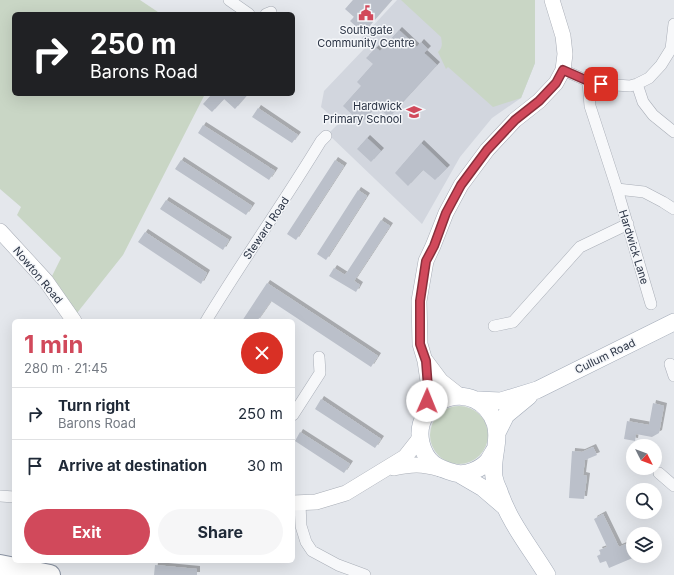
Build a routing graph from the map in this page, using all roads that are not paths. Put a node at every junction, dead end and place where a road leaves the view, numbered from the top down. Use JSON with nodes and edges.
{"nodes":[{"id":1,"x":229,"y":0,"type":"edge"},
{"id":2,"x":552,"y":0,"type":"edge"},
{"id":3,"x":245,"y":12,"type":"edge"},
{"id":4,"x":674,"y":24,"type":"edge"},
{"id":5,"x":563,"y":70,"type":"junction"},
{"id":6,"x":588,"y":81,"type":"junction"},
{"id":7,"x":637,"y":84,"type":"junction"},
{"id":8,"x":674,"y":132,"type":"edge"},
{"id":9,"x":326,"y":136,"type":"dead end"},
{"id":10,"x":617,"y":189,"type":"junction"},
{"id":11,"x":674,"y":209,"type":"edge"},
{"id":12,"x":628,"y":224,"type":"junction"},
{"id":13,"x":0,"y":231,"type":"edge"},
{"id":14,"x":652,"y":304,"type":"dead end"},
{"id":15,"x":73,"y":319,"type":"edge"},
{"id":16,"x":207,"y":319,"type":"edge"},
{"id":17,"x":674,"y":322,"type":"edge"},
{"id":18,"x":494,"y":326,"type":"dead end"},
{"id":19,"x":319,"y":357,"type":"dead end"},
{"id":20,"x":426,"y":361,"type":"junction"},
{"id":21,"x":670,"y":364,"type":"dead end"},
{"id":22,"x":674,"y":376,"type":"edge"},
{"id":23,"x":537,"y":390,"type":"junction"},
{"id":24,"x":460,"y":396,"type":"junction"},
{"id":25,"x":477,"y":400,"type":"junction"},
{"id":26,"x":295,"y":412,"type":"edge"},
{"id":27,"x":426,"y":414,"type":"junction"},
{"id":28,"x":498,"y":431,"type":"junction"},
{"id":29,"x":420,"y":438,"type":"junction"},
{"id":30,"x":496,"y":448,"type":"junction"},
{"id":31,"x":440,"y":469,"type":"junction"},
{"id":32,"x":386,"y":470,"type":"junction"},
{"id":33,"x":459,"y":474,"type":"junction"},
{"id":34,"x":662,"y":475,"type":"edge"},
{"id":35,"x":674,"y":486,"type":"edge"},
{"id":36,"x":0,"y":496,"type":"edge"},
{"id":37,"x":12,"y":496,"type":"edge"},
{"id":38,"x":296,"y":503,"type":"edge"},
{"id":39,"x":504,"y":506,"type":"junction"},
{"id":40,"x":533,"y":554,"type":"junction"},
{"id":41,"x":0,"y":564,"type":"edge"},
{"id":42,"x":50,"y":575,"type":"edge"},
{"id":43,"x":365,"y":575,"type":"edge"},
{"id":44,"x":536,"y":575,"type":"edge"},
{"id":45,"x":546,"y":575,"type":"edge"}],
"edges":[{"from":1,"to":3,"type":"street"},
{"from":2,"to":5,"type":"street"},
{"from":4,"to":7,"type":"street"},
{"from":5,"to":6,"type":"street"},
{"from":5,"to":20,"type":"street"},
{"from":6,"to":7,"type":"street"},
{"from":6,"to":10,"type":"street","name":"Hardwick Lane"},
{"from":7,"to":8,"type":"street"},
{"from":9,"to":16,"type":"street","name":"Steward Road"},
{"from":10,"to":11,"type":"street"},
{"from":10,"to":12,"type":"street","name":"Hardwick Lane"},
{"from":12,"to":14,"type":"street","name":"Hardwick Lane"},
{"from":12,"to":18,"type":"street"},
{"from":13,"to":15,"type":"street","name":"Nowton Road"},
{"from":17,"to":23,"type":"main road","name":"Cullum Road"},
{"from":19,"to":26,"type":"street"},
{"from":20,"to":24,"type":"street"},
{"from":20,"to":27,"type":"street"},
{"from":21,"to":22,"type":"street"},
{"from":23,"to":25,"type":"main road","name":"Cullum Road"},
{"from":23,"to":28,"type":"main road","name":"Cullum Road"},
{"from":24,"to":25,"type":"main road"},
{"from":24,"to":27,"type":"main road"},
{"from":25,"to":28,"type":"main road"},
{"from":27,"to":29,"type":"main road"},
{"from":28,"to":30,"type":"main road"},
{"from":29,"to":31,"type":"main road"},
{"from":29,"to":32,"type":"street"},
{"from":30,"to":33,"type":"main road"},
{"from":30,"to":39,"type":"main road"},
{"from":31,"to":32,"type":"street"},
{"from":31,"to":33,"type":"main road"},
{"from":32,"to":38,"type":"street"},
{"from":33,"to":39,"type":"main road"},
{"from":34,"to":35,"type":"street"},
{"from":36,"to":37,"type":"street"},
{"from":38,"to":43,"type":"street"},
{"from":39,"to":40,"type":"main road"},
{"from":40,"to":44,"type":"main road"},
{"from":40,"to":45,"type":"main road"},
{"from":41,"to":42,"type":"highway"}]}
